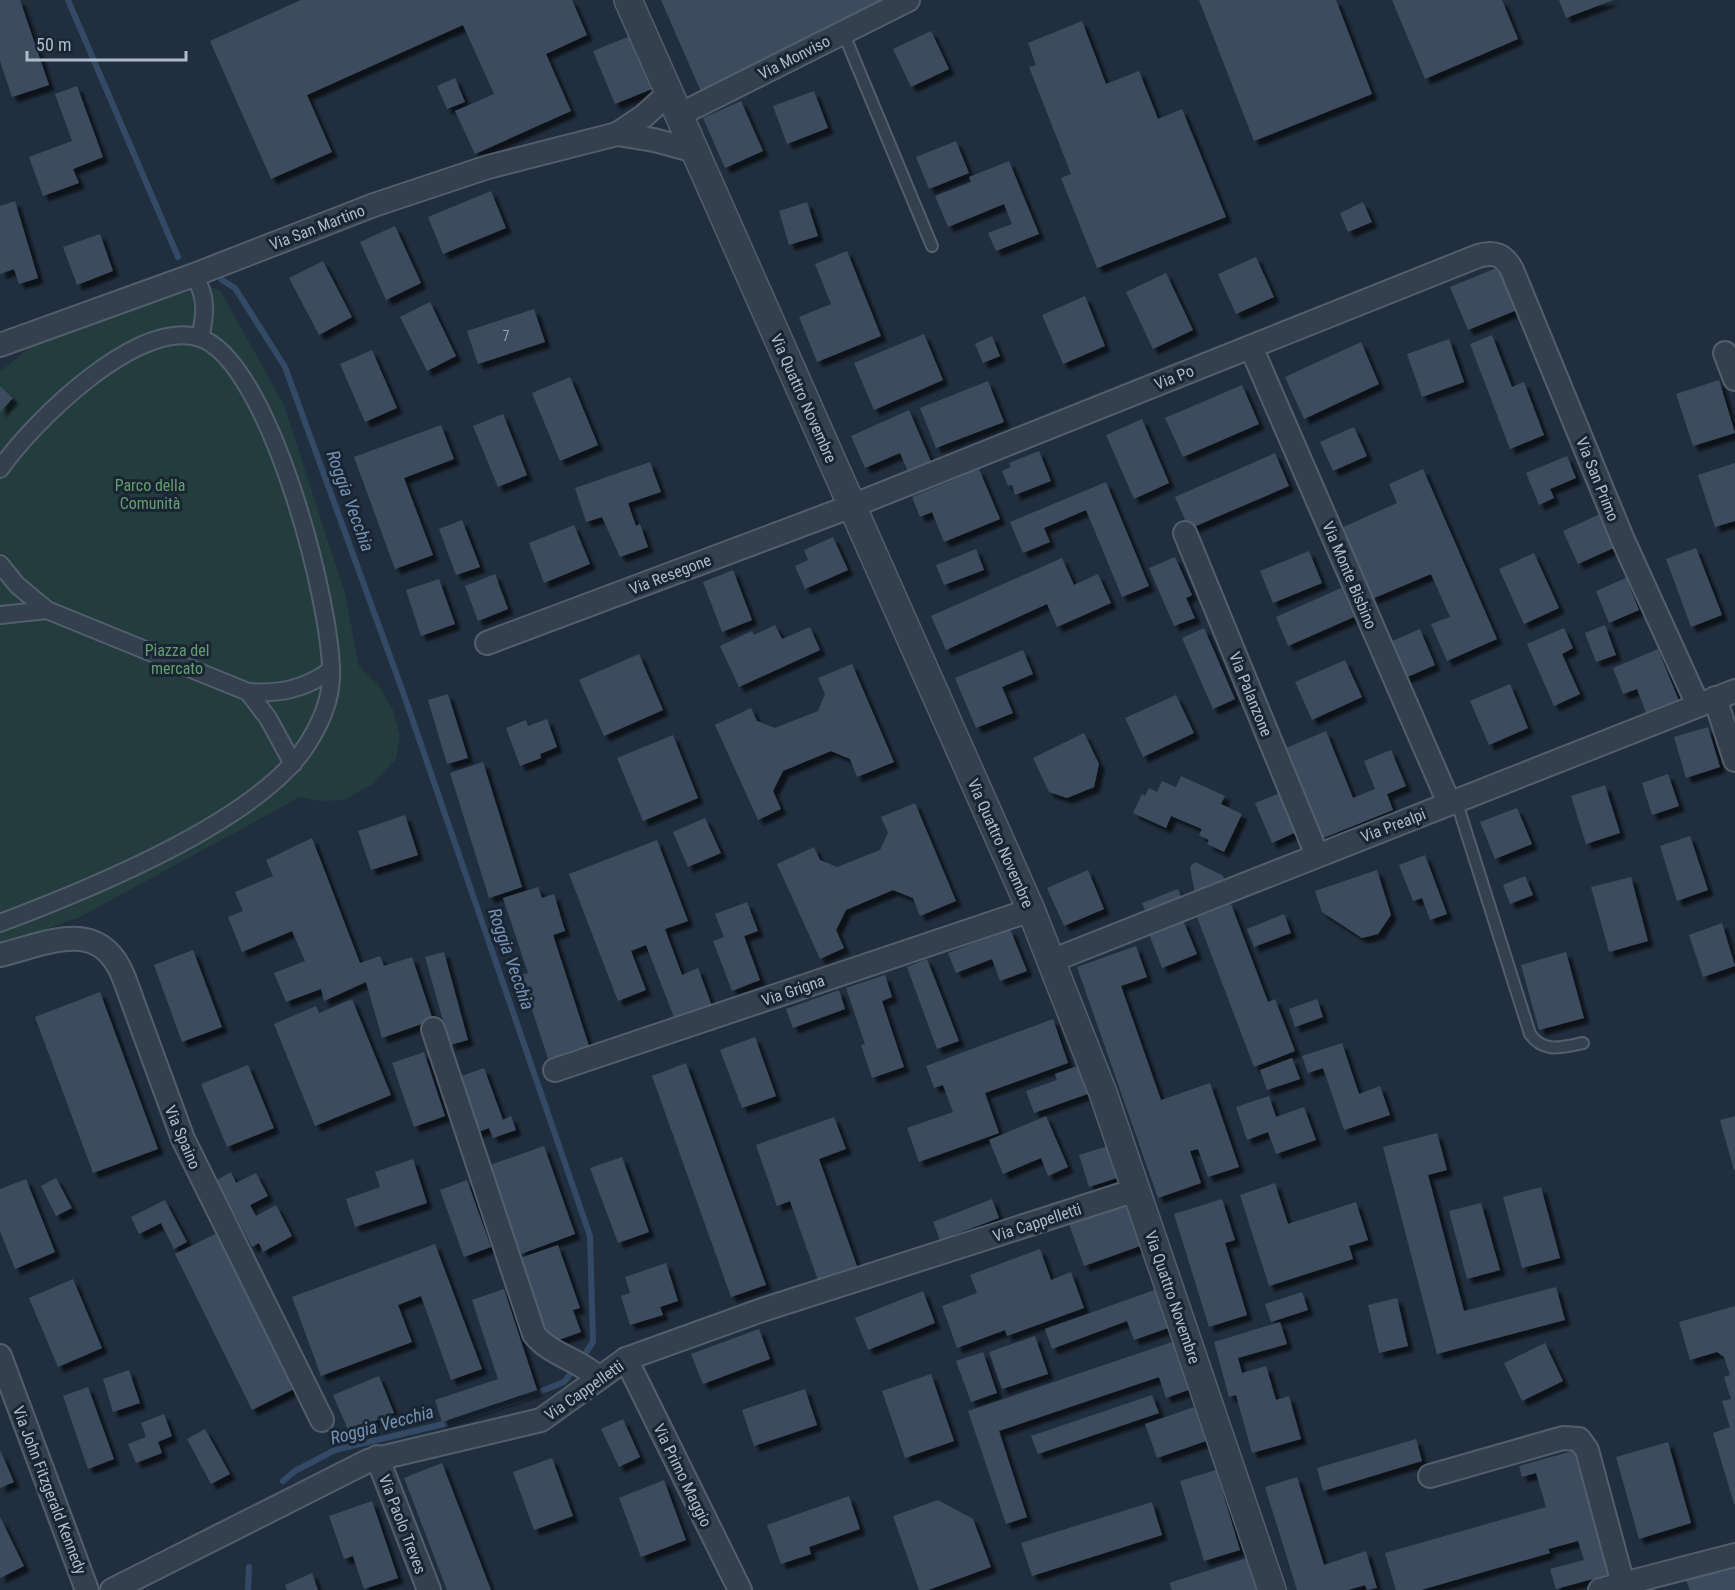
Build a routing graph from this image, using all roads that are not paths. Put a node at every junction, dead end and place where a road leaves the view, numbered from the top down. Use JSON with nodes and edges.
{"nodes":[{"id":1,"x":628,"y":0,"type":"edge"},
{"id":2,"x":908,"y":0,"type":"edge"},
{"id":3,"x":843,"y":32,"type":"junction"},
{"id":4,"x":675,"y":104,"type":"junction"},
{"id":5,"x":617,"y":134,"type":"junction"},
{"id":6,"x":695,"y":151,"type":"junction"},
{"id":7,"x":932,"y":246,"type":"dead end"},
{"id":8,"x":1498,"y":254,"type":"joint"},
{"id":9,"x":194,"y":275,"type":"junction"},
{"id":10,"x":200,"y":338,"type":"junction"},
{"id":11,"x":24,"y":339,"type":"junction"},
{"id":12,"x":0,"y":345,"type":"edge"},
{"id":13,"x":1251,"y":347,"type":"junction"},
{"id":14,"x":1725,"y":353,"type":"dead end"},
{"id":15,"x":0,"y":356,"type":"edge"},
{"id":16,"x":1735,"y":379,"type":"edge"},
{"id":17,"x":0,"y":468,"type":"edge"},
{"id":18,"x":852,"y":506,"type":"junction"},
{"id":19,"x":1185,"y":533,"type":"dead end"},
{"id":20,"x":0,"y":564,"type":"edge"},
{"id":21,"x":47,"y":610,"type":"junction"},
{"id":22,"x":0,"y":615,"type":"edge"},
{"id":23,"x":487,"y":643,"type":"dead end"},
{"id":24,"x":331,"y":670,"type":"junction"},
{"id":25,"x":248,"y":692,"type":"junction"},
{"id":26,"x":1716,"y":698,"type":"edge"},
{"id":27,"x":1735,"y":760,"type":"edge"},
{"id":28,"x":293,"y":764,"type":"junction"},
{"id":29,"x":1453,"y":802,"type":"junction"},
{"id":30,"x":1317,"y":855,"type":"junction"},
{"id":31,"x":1031,"y":910,"type":"junction"},
{"id":32,"x":0,"y":923,"type":"edge"},
{"id":33,"x":0,"y":956,"type":"edge"},
{"id":34,"x":1051,"y":961,"type":"junction"},
{"id":35,"x":433,"y":1029,"type":"dead end"},
{"id":36,"x":1583,"y":1043,"type":"dead end"},
{"id":37,"x":555,"y":1070,"type":"dead end"},
{"id":38,"x":1136,"y":1190,"type":"junction"},
{"id":39,"x":0,"y":1356,"type":"edge"},
{"id":40,"x":626,"y":1359,"type":"junction"},
{"id":41,"x":586,"y":1368,"type":"junction"},
{"id":42,"x":322,"y":1420,"type":"dead end"},
{"id":43,"x":378,"y":1457,"type":"junction"},
{"id":44,"x":1430,"y":1476,"type":"dead end"},
{"id":45,"x":1735,"y":1555,"type":"edge"},
{"id":46,"x":1623,"y":1584,"type":"junction"},
{"id":47,"x":87,"y":1590,"type":"edge"},
{"id":48,"x":112,"y":1590,"type":"edge"},
{"id":49,"x":429,"y":1590,"type":"edge"},
{"id":50,"x":740,"y":1590,"type":"edge"},
{"id":51,"x":1272,"y":1590,"type":"edge"},
{"id":52,"x":1600,"y":1590,"type":"edge"}],
"edges":[{"from":1,"to":4,"type":"street","name":"Via Quattro Novembre"},
{"from":2,"to":3,"type":"street","name":"Via Monviso"},
{"from":3,"to":4,"type":"street","name":"Via Monviso"},
{"from":3,"to":7,"type":"lane"},
{"from":4,"to":5,"type":"street","name":"Via Monviso"},
{"from":4,"to":6,"type":"street","name":"Via Quattro Novembre"},
{"from":5,"to":6,"type":"street"},
{"from":5,"to":9,"type":"street","name":"Via San Martino"},
{"from":6,"to":18,"type":"street","name":"Via Quattro Novembre"},
{"from":8,"to":13,"type":"street","name":"Via Po"},
{"from":8,"to":26,"type":"street","name":"Via San Primo"},
{"from":9,"to":10,"type":"street"},
{"from":9,"to":11,"type":"street","name":"Via San Martino"},
{"from":10,"to":17,"type":"street"},
{"from":10,"to":24,"type":"street"},
{"from":11,"to":12,"type":"street","name":"Via San Martino"},
{"from":11,"to":15,"type":"street","name":"Via San Martino"},
{"from":13,"to":18,"type":"street","name":"Via Po"},
{"from":13,"to":29,"type":"street","name":"Via Monte Bisbino"},
{"from":14,"to":16,"type":"street"},
{"from":18,"to":23,"type":"street","name":"Via Resegone"},
{"from":18,"to":31,"type":"street","name":"Via Quattro Novembre"},
{"from":19,"to":30,"type":"street","name":"Via Palanzone"},
{"from":20,"to":21,"type":"street"},
{"from":21,"to":22,"type":"street"},
{"from":21,"to":25,"type":"street"},
{"from":24,"to":25,"type":"street"},
{"from":24,"to":28,"type":"street"},
{"from":25,"to":28,"type":"street"},
{"from":26,"to":27,"type":"street","name":"Via San Primo"},
{"from":26,"to":29,"type":"street","name":"Via Prealpi"},
{"from":28,"to":32,"type":"street"},
{"from":29,"to":30,"type":"street","name":"Via Prealpi"},
{"from":29,"to":36,"type":"lane"},
{"from":30,"to":34,"type":"street","name":"Via Prealpi"},
{"from":31,"to":34,"type":"street","name":"Via Quattro Novembre"},
{"from":31,"to":37,"type":"street","name":"Via Grigna"},
{"from":33,"to":42,"type":"street","name":"Via Spaino"},
{"from":34,"to":38,"type":"street","name":"Via Quattro Novembre"},
{"from":35,"to":41,"type":"street"},
{"from":38,"to":40,"type":"street","name":"Via Cappelletti"},
{"from":38,"to":51,"type":"street","name":"Via Quattro Novembre"},
{"from":39,"to":47,"type":"street","name":"Via John Fitzgerald Kennedy"},
{"from":40,"to":41,"type":"street","name":"Via Cappelletti"},
{"from":40,"to":50,"type":"street","name":"Via Primo Maggio"},
{"from":41,"to":43,"type":"street","name":"Via Cappelletti"},
{"from":43,"to":48,"type":"street","name":"Via Cappelletti"},
{"from":43,"to":49,"type":"street","name":"Via Paolo Treves"},
{"from":44,"to":46,"type":"street"},
{"from":45,"to":46,"type":"street"},
{"from":46,"to":52,"type":"street"}]}
